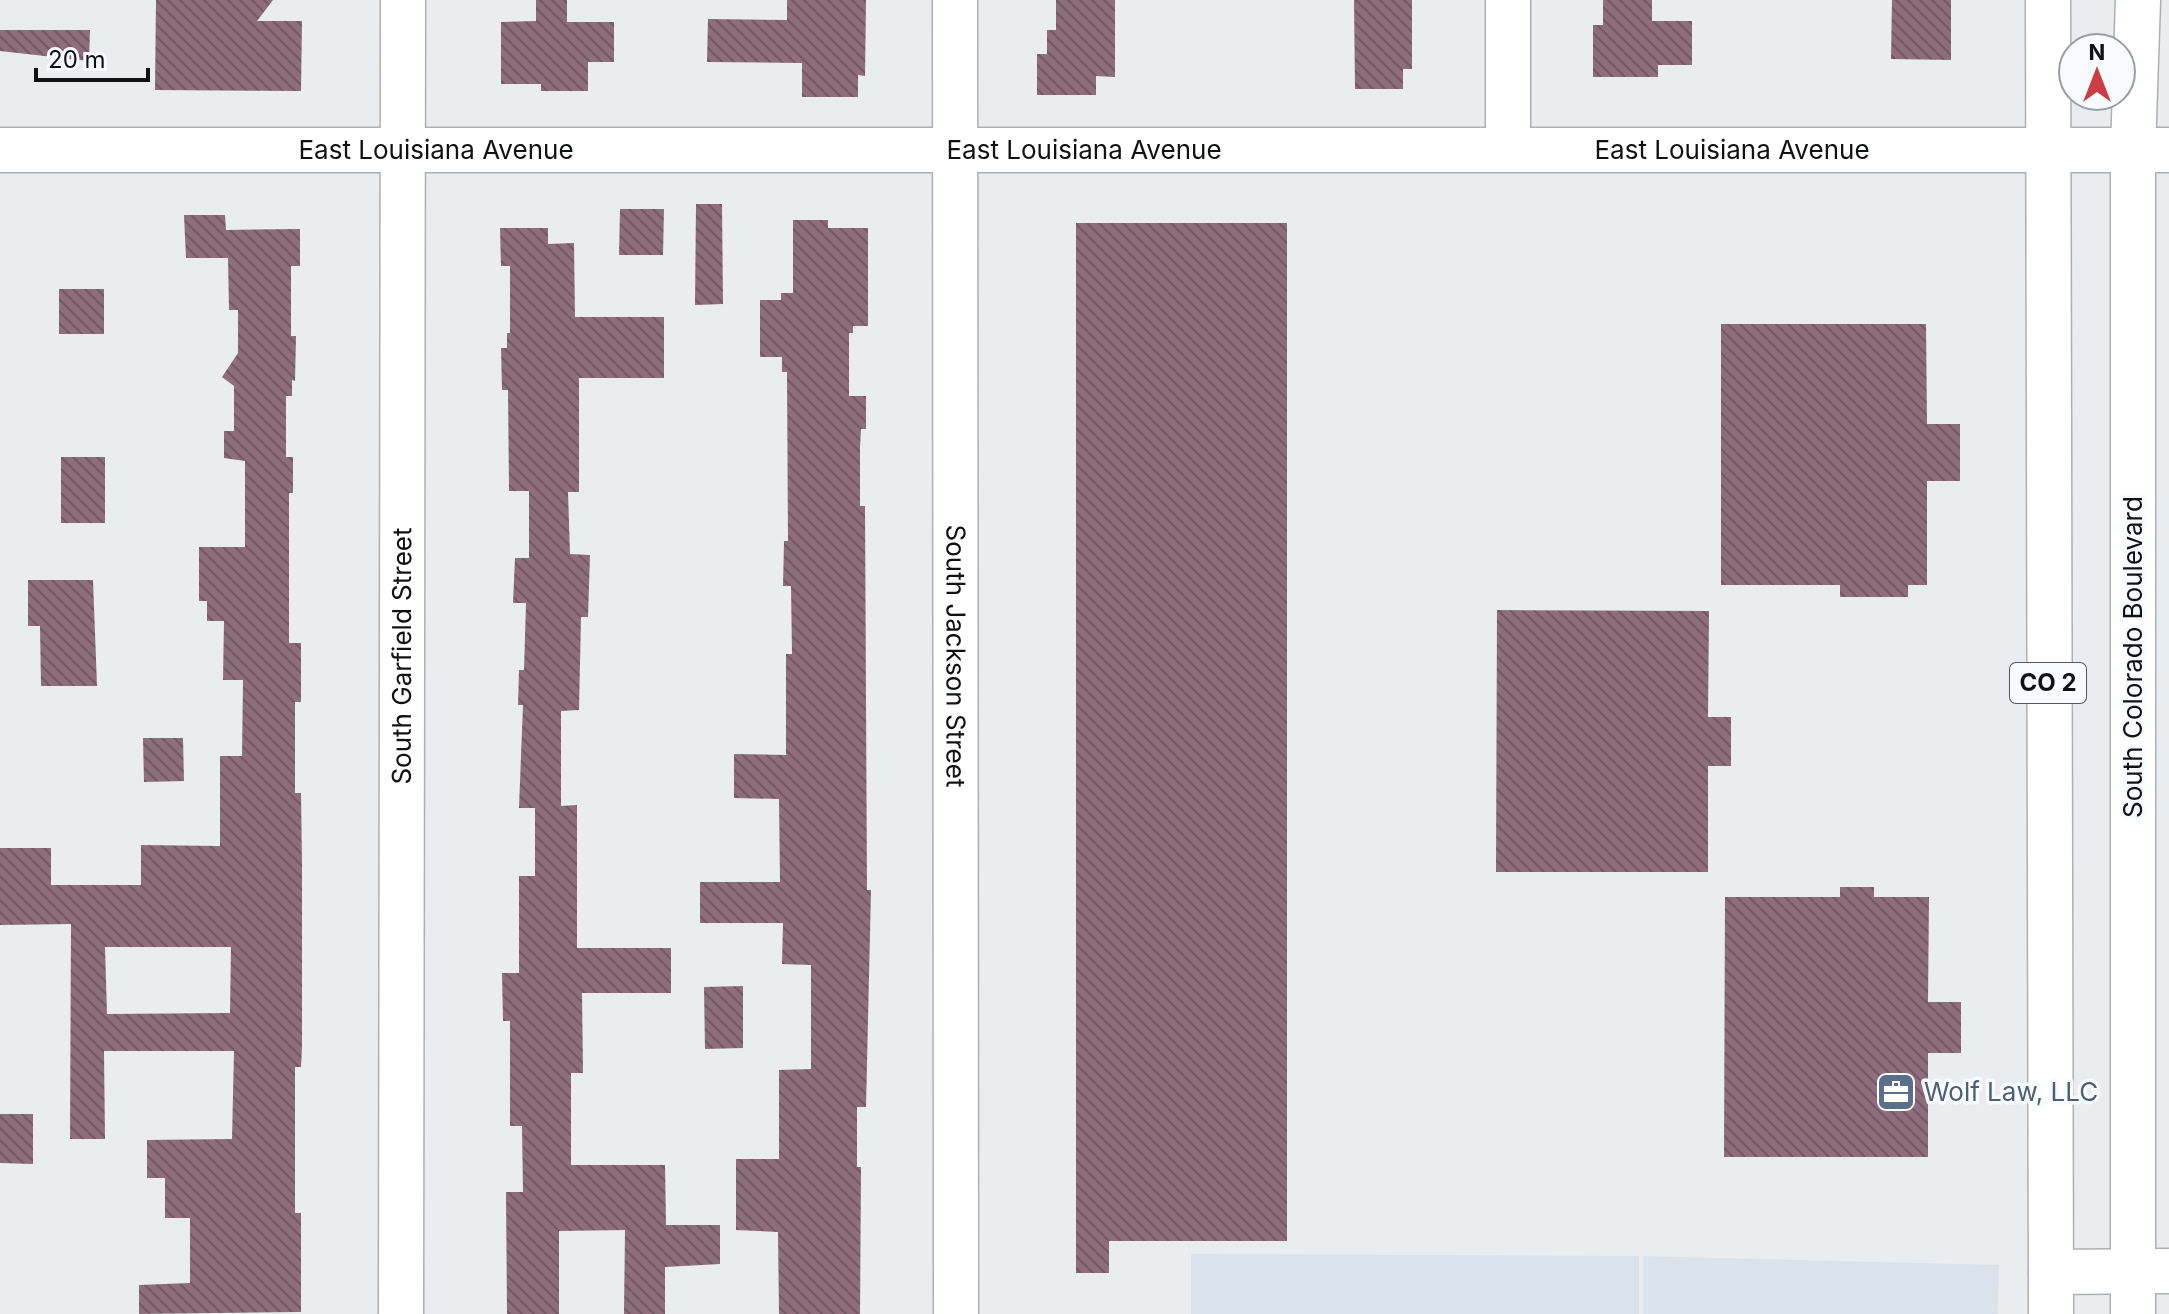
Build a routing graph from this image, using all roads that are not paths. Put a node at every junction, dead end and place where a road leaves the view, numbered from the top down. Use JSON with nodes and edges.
{"nodes":[{"id":1,"x":403,"y":0,"type":"edge"},
{"id":2,"x":955,"y":0,"type":"edge"},
{"id":3,"x":1508,"y":0,"type":"edge"},
{"id":4,"x":2048,"y":0,"type":"edge"},
{"id":5,"x":2138,"y":0,"type":"edge"},
{"id":6,"x":1508,"y":148,"type":"junction"},
{"id":7,"x":955,"y":149,"type":"junction"},
{"id":8,"x":0,"y":150,"type":"edge"},
{"id":9,"x":402,"y":150,"type":"junction"},
{"id":10,"x":2151,"y":150,"type":"edge"},
{"id":11,"x":2047,"y":152,"type":"junction"},
{"id":12,"x":2151,"y":1271,"type":"edge"},
{"id":13,"x":2051,"y":1293,"type":"edge"},
{"id":14,"x":401,"y":1314,"type":"edge"},
{"id":15,"x":956,"y":1314,"type":"edge"},
{"id":16,"x":2133,"y":1314,"type":"edge"}],
"edges":[{"from":1,"to":9,"type":"street","name":"South Garfield Street"},
{"from":2,"to":7,"type":"street","name":"South Jackson Street"},
{"from":3,"to":6,"type":"street"},
{"from":4,"to":11,"type":"street","number":"CO 2"},
{"from":5,"to":10,"type":"street","name":"South Colorado Boulevard"},
{"from":6,"to":7,"type":"street","name":"East Louisiana Avenue"},
{"from":6,"to":11,"type":"street","name":"East Louisiana Avenue"},
{"from":7,"to":9,"type":"street","name":"East Louisiana Avenue"},
{"from":7,"to":15,"type":"street","name":"South Jackson Street"},
{"from":8,"to":9,"type":"street","name":"East Louisiana Avenue"},
{"from":9,"to":14,"type":"street","name":"South Garfield Street"},
{"from":10,"to":11,"type":"street","name":"East Louisiana Avenue"},
{"from":10,"to":12,"type":"street","name":"South Colorado Boulevard"},
{"from":11,"to":13,"type":"street","number":"CO 2"},
{"from":12,"to":13,"type":"street"},
{"from":12,"to":16,"type":"street","name":"South Colorado Boulevard"}]}
